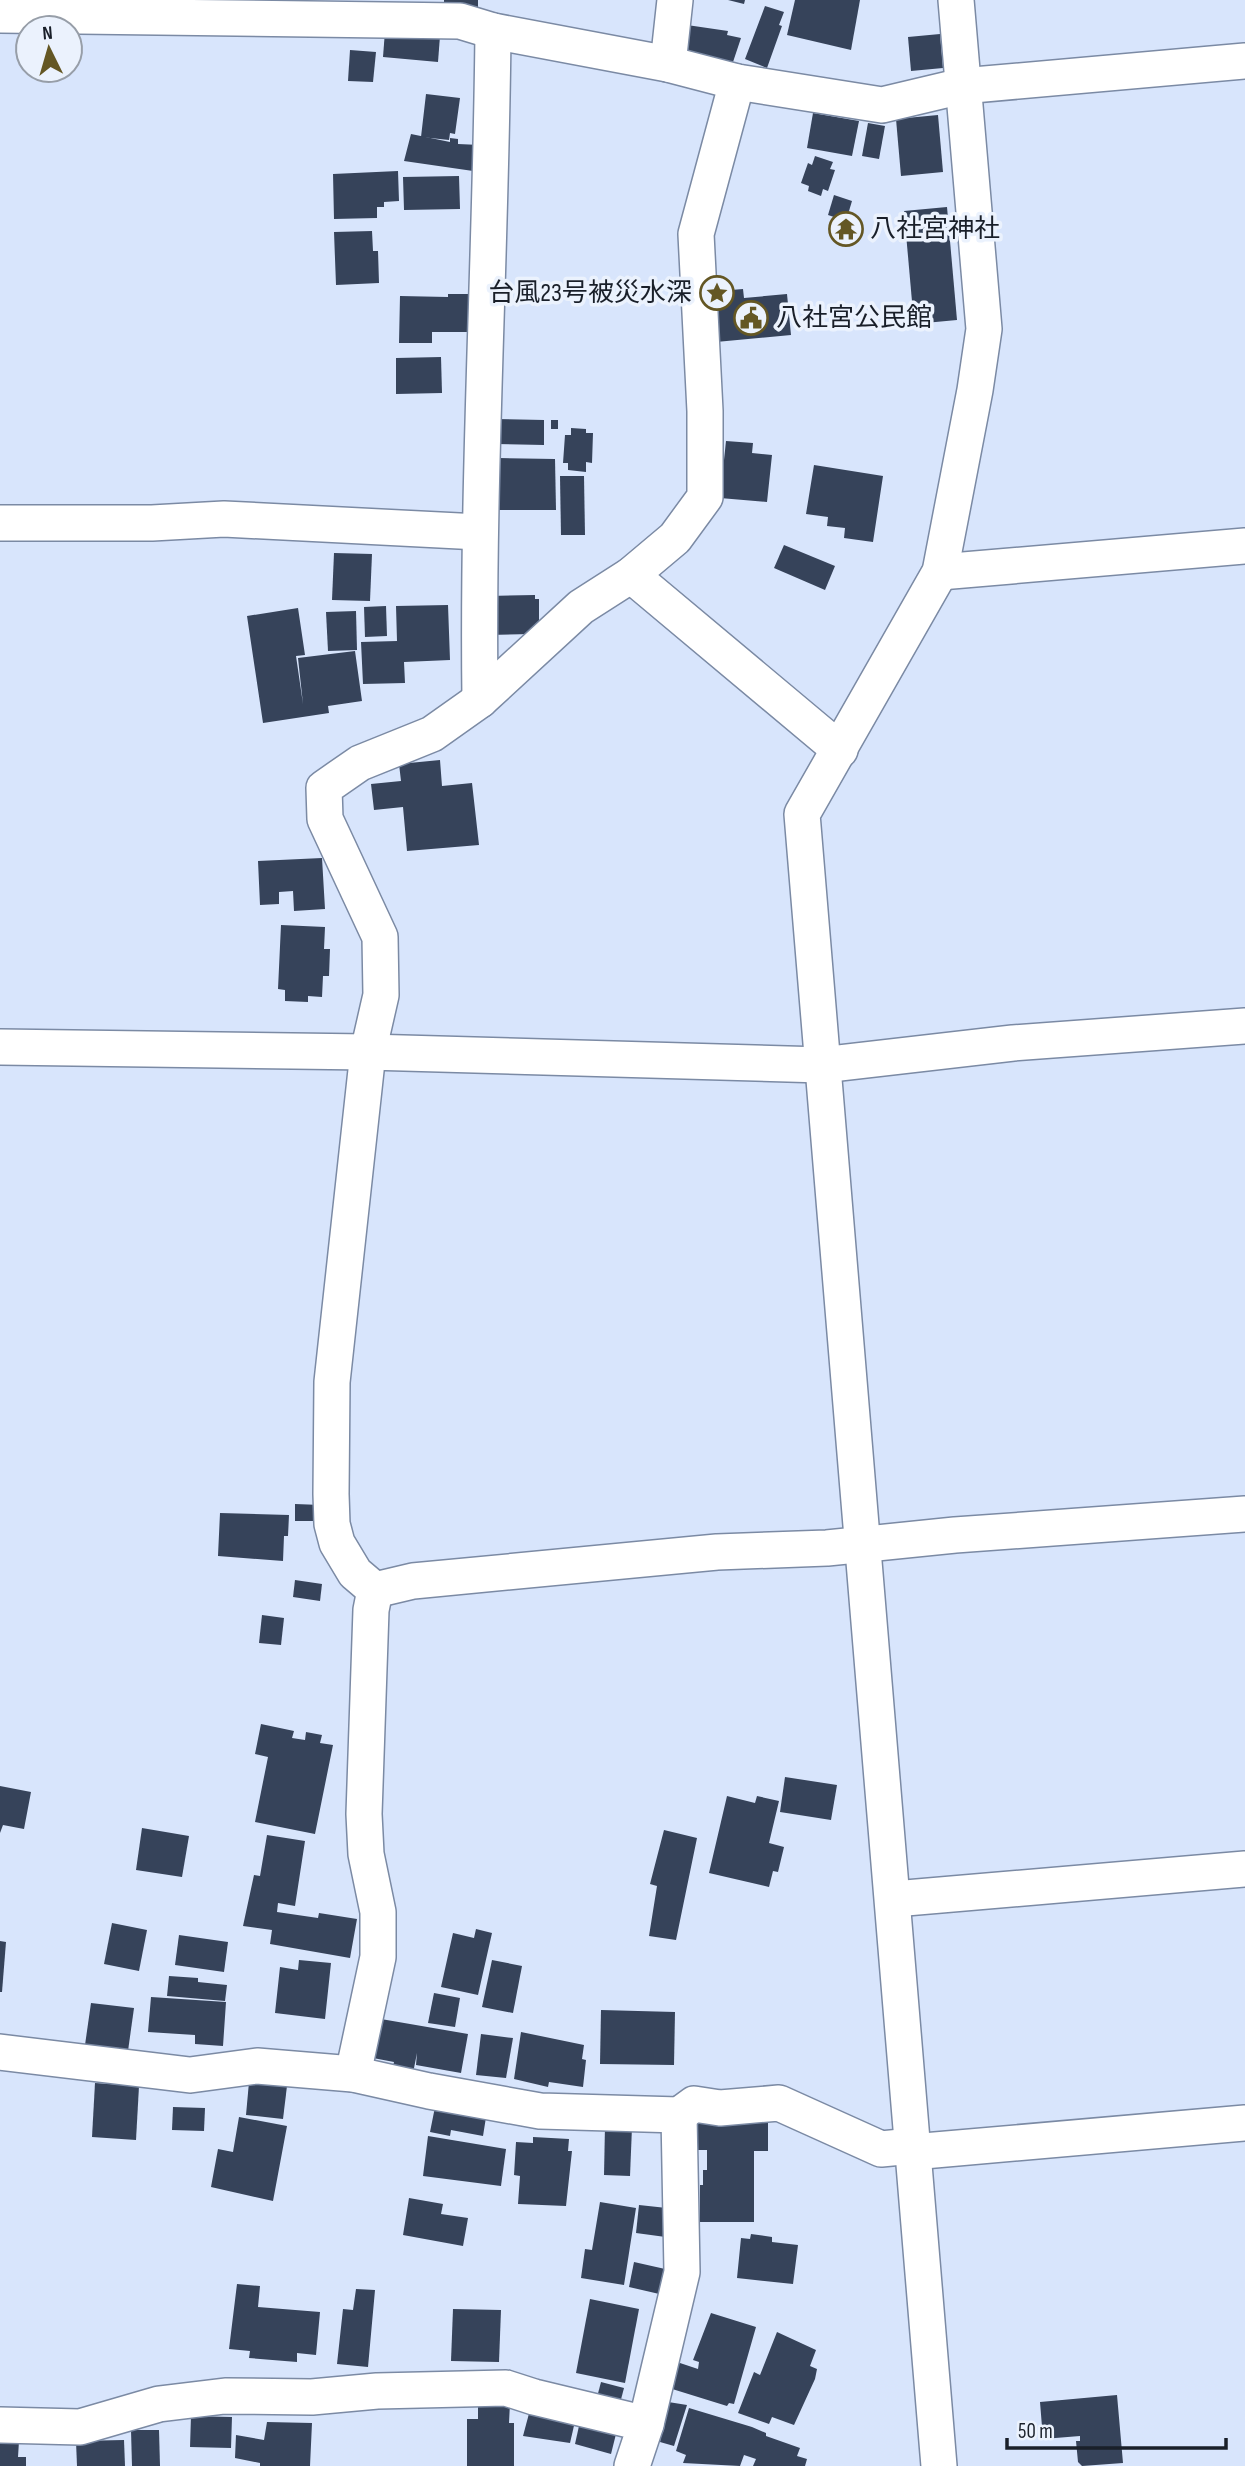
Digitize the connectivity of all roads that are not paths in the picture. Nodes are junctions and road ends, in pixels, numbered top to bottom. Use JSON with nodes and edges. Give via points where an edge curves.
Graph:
{"nodes":[{"id":1,"x":675,"y":0,"type":"edge"},
{"id":2,"x":956,"y":0,"type":"edge"},
{"id":3,"x":0,"y":15,"type":"edge"},
{"id":4,"x":493,"y":31,"type":"junction"},
{"id":5,"x":1245,"y":61,"type":"edge"},
{"id":6,"x":668,"y":64,"type":"junction"},
{"id":7,"x":737,"y":82,"type":"junction"},
{"id":8,"x":962,"y":86,"type":"junction"},
{"id":9,"x":0,"y":523,"type":"edge"},
{"id":10,"x":480,"y":532,"type":"junction"},
{"id":11,"x":1245,"y":547,"type":"edge"},
{"id":12,"x":940,"y":572,"type":"junction"},
{"id":13,"x":631,"y":576,"type":"junction"},
{"id":14,"x":480,"y":700,"type":"junction"},
{"id":15,"x":840,"y":750,"type":"junction"},
{"id":16,"x":1245,"y":1026,"type":"edge"},
{"id":17,"x":0,"y":1047,"type":"edge"},
{"id":18,"x":368,"y":1052,"type":"junction"},
{"id":19,"x":822,"y":1065,"type":"junction"},
{"id":20,"x":1245,"y":1514,"type":"edge"},
{"id":21,"x":864,"y":1545,"type":"junction"},
{"id":22,"x":375,"y":1590,"type":"junction"},
{"id":23,"x":1245,"y":1869,"type":"edge"},
{"id":24,"x":894,"y":1899,"type":"junction"},
{"id":25,"x":0,"y":2052,"type":"edge"},
{"id":26,"x":354,"y":2074,"type":"junction"},
{"id":27,"x":679,"y":2115,"type":"junction"},
{"id":28,"x":1245,"y":2123,"type":"edge"},
{"id":29,"x":912,"y":2149,"type":"junction"},
{"id":30,"x":646,"y":2424,"type":"junction"},
{"id":31,"x":0,"y":2425,"type":"edge"},
{"id":32,"x":632,"y":2466,"type":"edge"},
{"id":33,"x":939,"y":2466,"type":"edge"}],
"edges":[{"from":1,"to":6,"type":"street"},
{"from":2,"to":8,"type":"street"},
{"from":3,"to":4,"type":"street","via":[[423,19],[460,21]]},
{"from":4,"to":6,"type":"street"},
{"from":4,"to":10,"type":"street"},
{"from":5,"to":8,"type":"street"},
{"from":6,"to":7,"type":"street"},
{"from":7,"to":8,"type":"street","via":[[882,105]]},
{"from":7,"to":13,"type":"street","via":[[696,234],[705,497],[675,538]]},
{"from":8,"to":12,"type":"street","via":[[984,329]]},
{"from":9,"to":10,"type":"street","via":[[224,519]]},
{"from":10,"to":14,"type":"street"},
{"from":11,"to":12,"type":"street"},
{"from":12,"to":15,"type":"street"},
{"from":13,"to":14,"type":"street","via":[[581,607]]},
{"from":13,"to":15,"type":"street"},
{"from":14,"to":18,"type":"street","via":[[432,734],[360,763],[324,788],[325,819],[380,937],[381,995]]},
{"from":15,"to":19,"type":"street","via":[[802,814]]},
{"from":16,"to":19,"type":"street","via":[[1013,1043]]},
{"from":17,"to":18,"type":"street"},
{"from":18,"to":19,"type":"street"},
{"from":18,"to":22,"type":"street","via":[[332,1382],[331,1494],[337,1543],[355,1573]]},
{"from":19,"to":21,"type":"street"},
{"from":20,"to":21,"type":"street"},
{"from":21,"to":22,"type":"street","via":[[717,1552],[413,1581]]},
{"from":21,"to":24,"type":"street"},
{"from":22,"to":26,"type":"street","via":[[364,1814],[366,1854],[378,1912],[378,1957]]},
{"from":23,"to":24,"type":"street"},
{"from":24,"to":29,"type":"street"},
{"from":25,"to":26,"type":"street","via":[[190,2075],[257,2066]]},
{"from":26,"to":27,"type":"street","via":[[540,2111]]},
{"from":27,"to":29,"type":"street","via":[[694,2104],[720,2108],[779,2103],[881,2149]]},
{"from":27,"to":30,"type":"street","via":[[682,2272]]},
{"from":28,"to":29,"type":"street"},
{"from":29,"to":33,"type":"street"},
{"from":30,"to":31,"type":"street","via":[[506,2388],[225,2396],[159,2404],[80,2427]]},
{"from":30,"to":32,"type":"street"}]}
